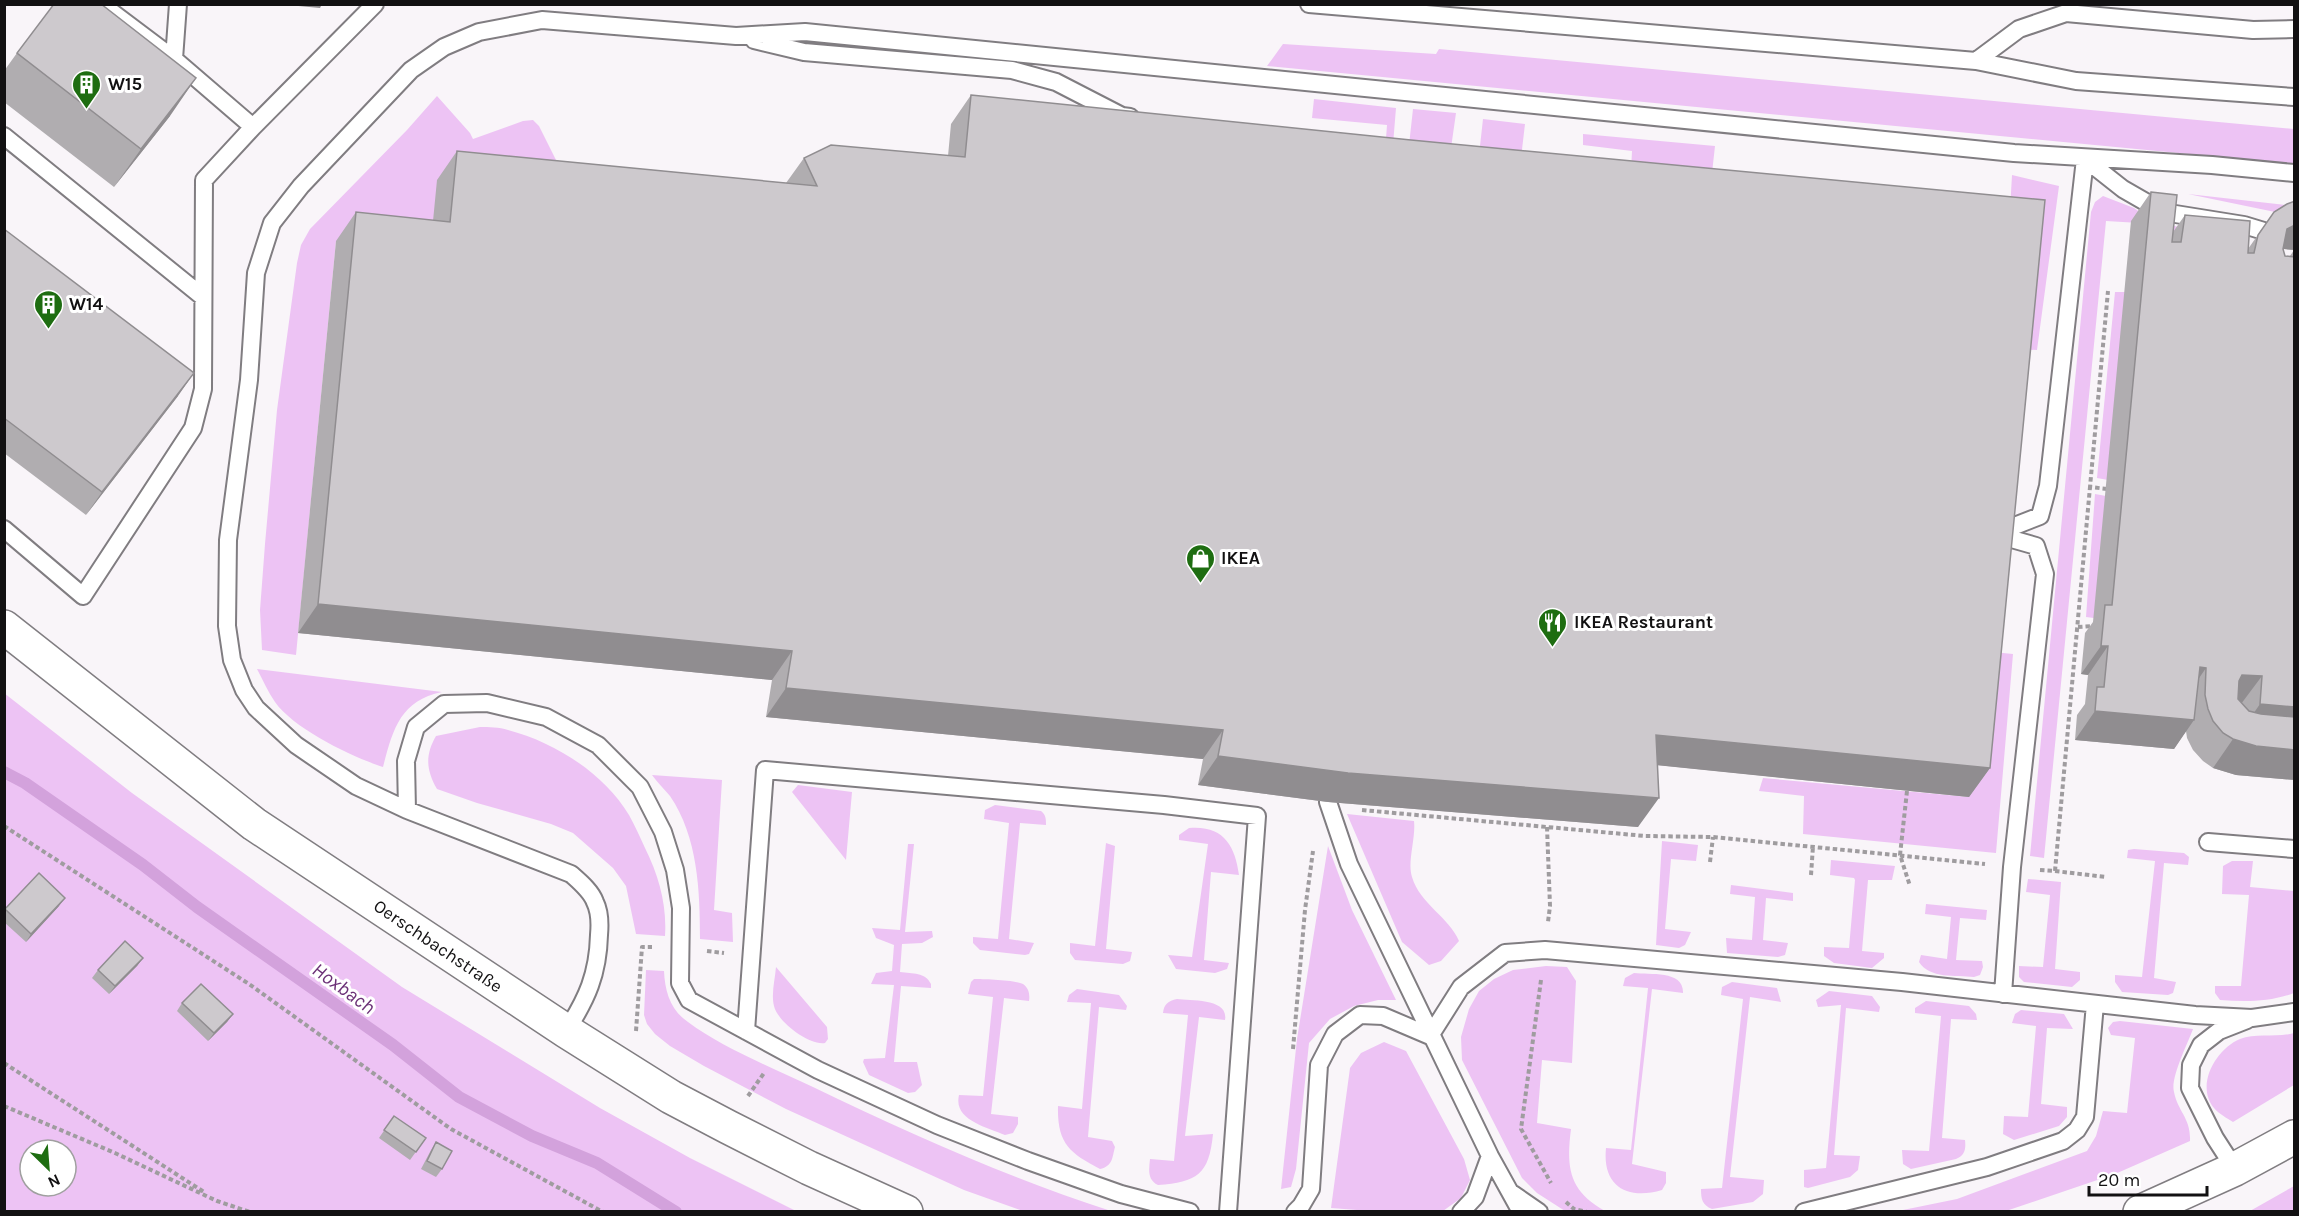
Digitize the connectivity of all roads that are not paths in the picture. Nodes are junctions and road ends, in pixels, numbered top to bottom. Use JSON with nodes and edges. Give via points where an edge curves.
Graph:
{"nodes":[{"id":1,"x":101,"y":4,"type":"edge"},
{"id":2,"x":178,"y":4,"type":"edge"},
{"id":3,"x":375,"y":4,"type":"edge"},
{"id":4,"x":1309,"y":4,"type":"edge"},
{"id":5,"x":1345,"y":7,"type":"edge"},
{"id":6,"x":2295,"y":29,"type":"edge"},
{"id":7,"x":736,"y":36,"type":"junction"},
{"id":8,"x":174,"y":59,"type":"junction"},
{"id":9,"x":1976,"y":61,"type":"junction"},
{"id":10,"x":2295,"y":97,"type":"edge"},
{"id":11,"x":1145,"y":118,"type":"edge"},
{"id":12,"x":253,"y":127,"type":"junction"},
{"id":13,"x":4,"y":136,"type":"edge"},
{"id":14,"x":2085,"y":159,"type":"junction"},
{"id":15,"x":2295,"y":173,"type":"edge"},
{"id":16,"x":2267,"y":232,"type":"edge"},
{"id":17,"x":203,"y":297,"type":"junction"},
{"id":18,"x":4,"y":528,"type":"edge"},
{"id":19,"x":4,"y":627,"type":"edge"},
{"id":20,"x":1328,"y":802,"type":"edge"},
{"id":21,"x":408,"y":810,"type":"junction"},
{"id":22,"x":2208,"y":842,"type":"dead end"},
{"id":23,"x":2295,"y":849,"type":"edge"},
{"id":24,"x":2003,"y":994,"type":"junction"},
{"id":25,"x":2095,"y":1004,"type":"junction"},
{"id":26,"x":2295,"y":1012,"type":"edge"},
{"id":27,"x":2252,"y":1018,"type":"junction"},
{"id":28,"x":566,"y":1031,"type":"junction"},
{"id":29,"x":746,"y":1031,"type":"junction"},
{"id":30,"x":1430,"y":1036,"type":"junction"},
{"id":31,"x":2295,"y":1137,"type":"edge"},
{"id":32,"x":1490,"y":1156,"type":"junction"},
{"id":33,"x":2235,"y":1169,"type":"junction"},
{"id":34,"x":1509,"y":1191,"type":"junction"},
{"id":35,"x":906,"y":1212,"type":"edge"},
{"id":36,"x":1190,"y":1212,"type":"edge"},
{"id":37,"x":1228,"y":1212,"type":"edge"},
{"id":38,"x":1295,"y":1212,"type":"edge"},
{"id":39,"x":1461,"y":1212,"type":"edge"},
{"id":40,"x":1521,"y":1212,"type":"edge"},
{"id":41,"x":1539,"y":1212,"type":"edge"},
{"id":42,"x":1804,"y":1212,"type":"edge"},
{"id":43,"x":2140,"y":1212,"type":"edge"}],
"edges":[{"from":1,"to":8,"type":"lane"},
{"from":2,"to":8,"type":"lane"},
{"from":3,"to":12,"type":"lane"},
{"from":4,"to":5,"type":"lane"},
{"from":5,"to":9,"type":"lane"},
{"from":6,"to":9,"type":"lane","via":[[2253,30],[2066,13],[2019,29]]},
{"from":7,"to":11,"type":"lane","via":[[804,52],[1012,70],[1056,82],[1122,116]]},
{"from":7,"to":14,"type":"lane","via":[[805,32]]},
{"from":7,"to":21,"type":"lane","via":[[542,20],[479,32],[444,47],[411,70],[301,186],[272,224],[256,273],[249,380],[228,540],[227,626],[232,660],[256,708],[296,745],[356,786]]},
{"from":8,"to":12,"type":"lane"},
{"from":9,"to":10,"type":"lane","via":[[2076,81]]},
{"from":12,"to":17,"type":"lane","via":[[204,180]]},
{"from":13,"to":17,"type":"lane"},
{"from":14,"to":15,"type":"lane"},
{"from":14,"to":16,"type":"lane","via":[[2123,189],[2163,212]]},
{"from":14,"to":24,"type":"lane","via":[[2048,486],[2040,516],[1994,534],[2036,546],[2045,574],[2012,867]]},
{"from":17,"to":18,"type":"lane","via":[[203,389],[193,428],[83,596]]},
{"from":19,"to":28,"type":"main road","name":"Oerschbachstraße","via":[[254,824]]},
{"from":20,"to":30,"type":"lane","via":[[1349,864]]},
{"from":21,"to":28,"type":"lane","via":[[571,874],[584,885],[600,920],[595,975]]},
{"from":21,"to":29,"type":"lane","via":[[406,761],[416,727],[444,704],[487,704],[546,717],[598,746],[640,787],[663,832],[681,908],[680,983],[689,1000]]},
{"from":22,"to":23,"type":"lane"},
{"from":24,"to":25,"type":"lane"},
{"from":24,"to":30,"type":"lane","via":[[1545,951],[1505,953],[1461,987]]},
{"from":25,"to":27,"type":"lane"},
{"from":25,"to":42,"type":"lane","via":[[2085,1117],[2063,1141],[1987,1167]]},
{"from":26,"to":27,"type":"lane"},
{"from":27,"to":33,"type":"lane","via":[[2219,1031],[2201,1045],[2191,1065],[2190,1088]]},
{"from":28,"to":35,"type":"main road","name":"Oerschbachstraße","via":[[671,1097],[809,1168]]},
{"from":29,"to":36,"type":"lane","via":[[818,1070],[937,1125],[1121,1194]]},
{"from":29,"to":37,"type":"lane","via":[[765,770],[1131,801],[1257,816]]},
{"from":30,"to":32,"type":"lane"},
{"from":30,"to":38,"type":"lane","via":[[1383,1016],[1360,1015],[1335,1034],[1319,1065],[1311,1189]]},
{"from":31,"to":33,"type":"main road"},
{"from":32,"to":34,"type":"lane"},
{"from":32,"to":39,"type":"lane","via":[[1475,1197]]},
{"from":33,"to":43,"type":"main road"},
{"from":34,"to":40,"type":"lane"},
{"from":34,"to":41,"type":"lane"}]}
